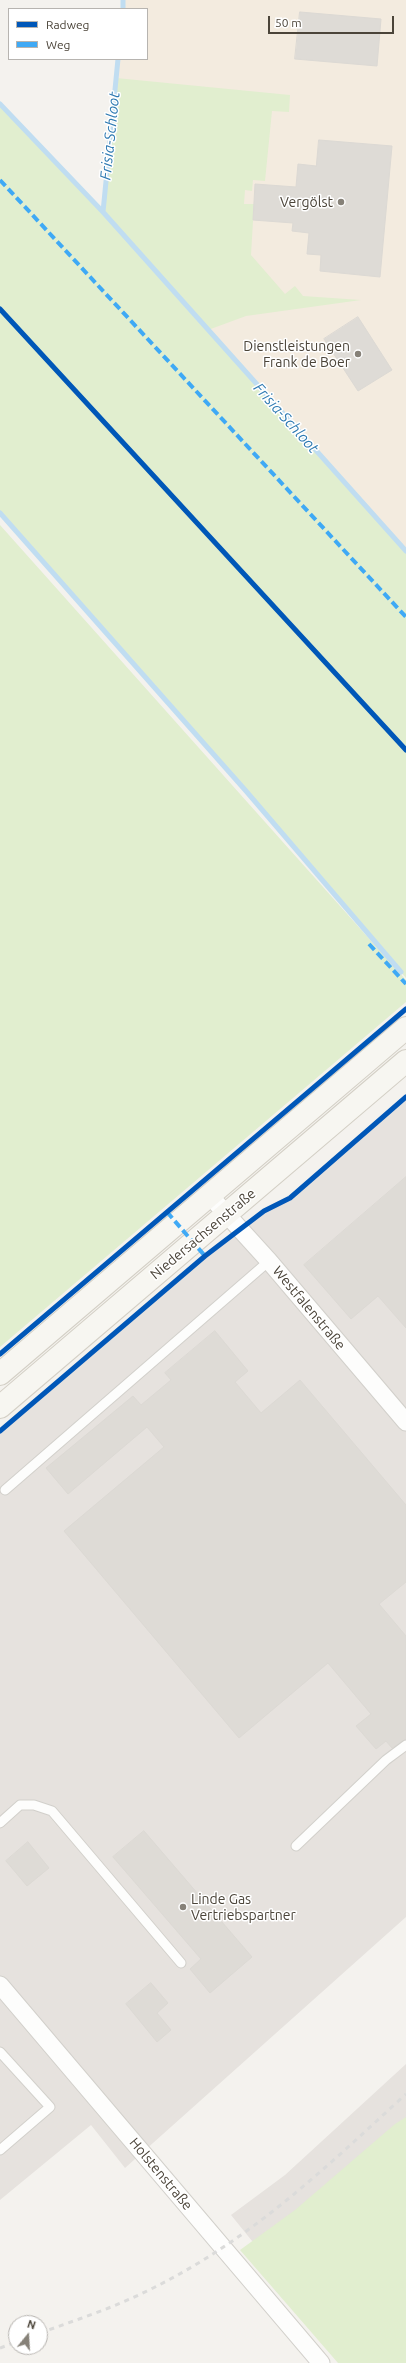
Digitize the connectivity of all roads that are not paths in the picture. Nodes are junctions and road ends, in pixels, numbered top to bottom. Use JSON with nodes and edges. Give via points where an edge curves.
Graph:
{"nodes":[{"id":1,"x":406,"y":1028,"type":"edge"},
{"id":2,"x":406,"y":1061,"type":"edge"},
{"id":3,"x":210,"y":1196,"type":"junction"},
{"id":4,"x":226,"y":1214,"type":"junction"},
{"id":5,"x":269,"y":1261,"type":"junction"},
{"id":6,"x":0,"y":1374,"type":"edge"},
{"id":7,"x":0,"y":1407,"type":"edge"},
{"id":8,"x":406,"y":1422,"type":"edge"},
{"id":9,"x":5,"y":1490,"type":"dead end"},
{"id":10,"x":406,"y":1745,"type":"edge"},
{"id":11,"x":0,"y":1823,"type":"edge"},
{"id":12,"x":296,"y":1846,"type":"dead end"},
{"id":13,"x":181,"y":1964,"type":"dead end"},
{"id":14,"x":0,"y":1985,"type":"edge"},
{"id":15,"x":0,"y":2052,"type":"edge"},
{"id":16,"x":0,"y":2150,"type":"edge"},
{"id":17,"x":322,"y":2363,"type":"edge"}],
"edges":[{"from":1,"to":3,"type":"main road","name":"Niedersachsenstraße"},
{"from":2,"to":4,"type":"main road","name":"Niedersachsenstraße"},
{"from":3,"to":4,"type":"street","name":"Westfalenstraße"},
{"from":3,"to":6,"type":"main road","name":"Niedersachsenstraße"},
{"from":4,"to":5,"type":"street","name":"Westfalenstraße"},
{"from":4,"to":7,"type":"main road","name":"Niedersachsenstraße"},
{"from":5,"to":8,"type":"street","name":"Westfalenstraße"},
{"from":5,"to":9,"type":"lane"},
{"from":10,"to":12,"type":"lane","via":[[386,1760]]},
{"from":11,"to":13,"type":"lane","via":[[20,1805],[34,1805],[52,1811]]},
{"from":14,"to":17,"type":"street","name":"Holstenstraße"},
{"from":15,"to":16,"type":"lane","via":[[50,2107]]}]}
